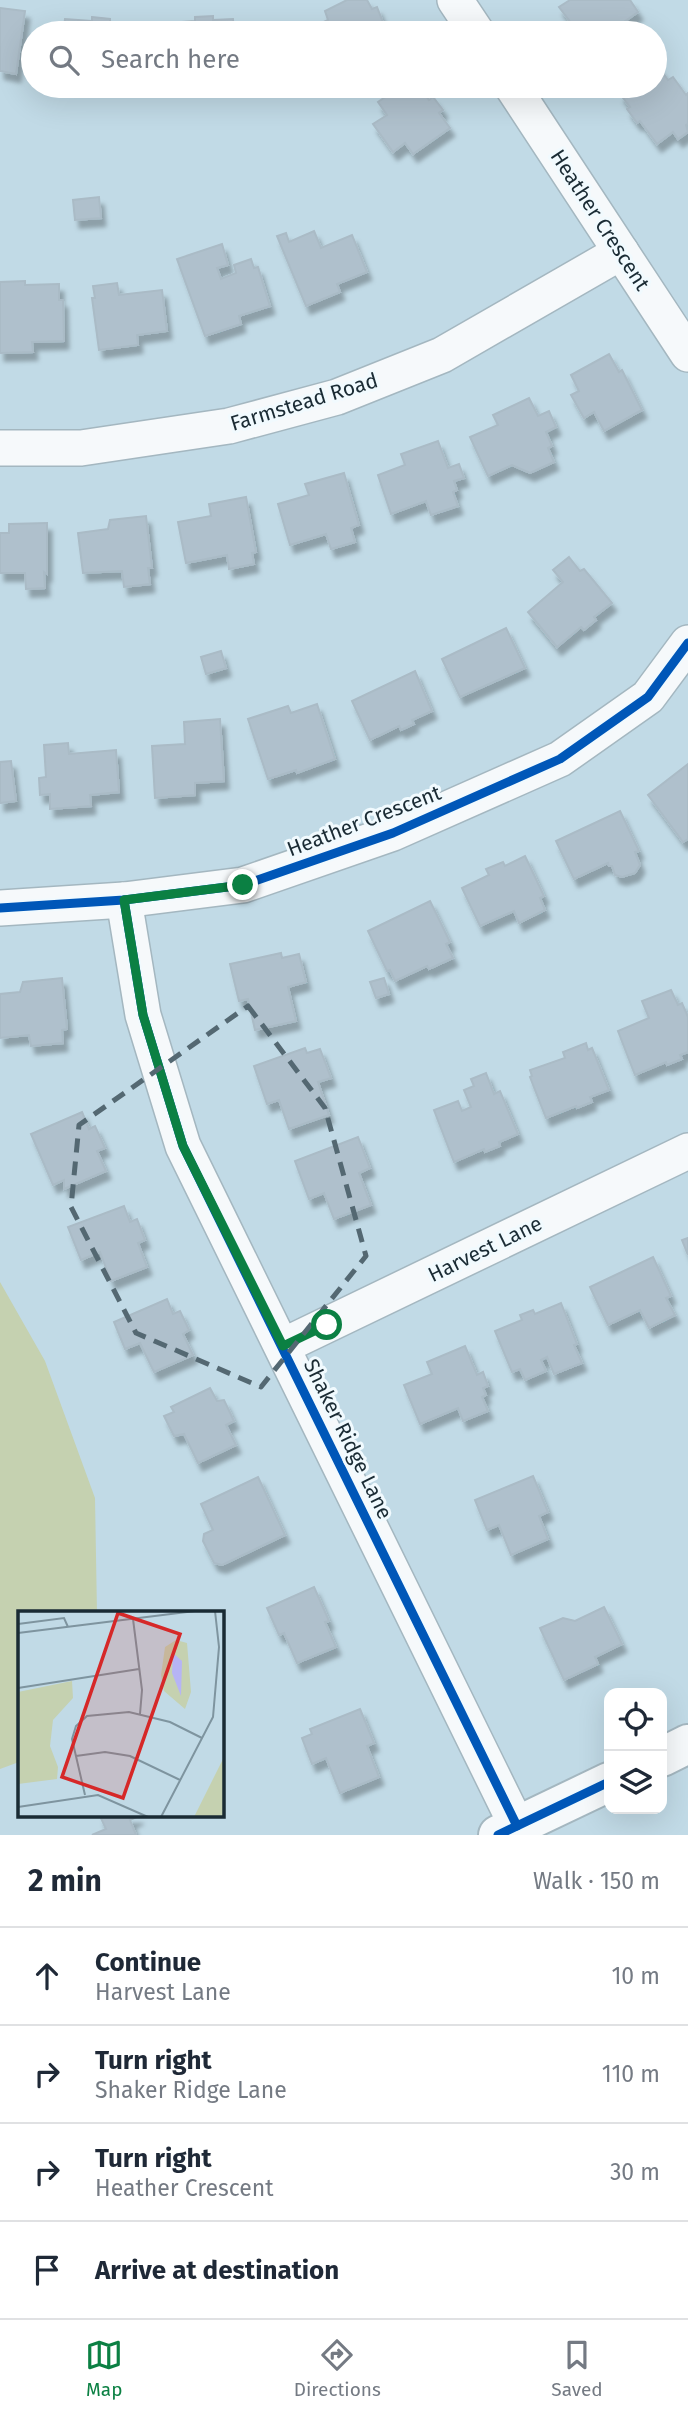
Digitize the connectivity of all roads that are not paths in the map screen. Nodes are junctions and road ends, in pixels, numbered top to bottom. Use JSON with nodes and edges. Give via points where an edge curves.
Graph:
{"nodes":[{"id":1,"x":456,"y":0,"type":"edge"},
{"id":2,"x":469,"y":21,"type":"edge"},
{"id":3,"x":520,"y":98,"type":"edge"},
{"id":4,"x":621,"y":252,"type":"junction"},
{"id":5,"x":688,"y":354,"type":"edge"},
{"id":6,"x":0,"y":448,"type":"edge"},
{"id":7,"x":688,"y":643,"type":"edge"},
{"id":8,"x":124,"y":900,"type":"junction"},
{"id":9,"x":0,"y":908,"type":"edge"},
{"id":10,"x":688,"y":1151,"type":"edge"},
{"id":11,"x":283,"y":1346,"type":"junction"},
{"id":12,"x":688,"y":1744,"type":"edge"},
{"id":13,"x":667,"y":1754,"type":"edge"},
{"id":14,"x":604,"y":1784,"type":"edge"},
{"id":15,"x":507,"y":1830,"type":"edge"}],
"edges":[{"from":1,"to":2,"type":"street"},
{"from":3,"to":4,"type":"street","name":"Heather Crescent"},
{"from":4,"to":5,"type":"street","name":"Heather Crescent"},
{"from":4,"to":6,"type":"street","name":"Farmstead Road","via":[[442,355],[337,397],[229,426],[81,448]]},
{"from":7,"to":8,"type":"street","name":"Heather Crescent","via":[[648,697],[560,759],[393,833],[243,885]]},
{"from":8,"to":9,"type":"street","name":"Heather Crescent"},
{"from":8,"to":11,"type":"street","name":"Shaker Ridge Lane","via":[[143,1015],[183,1146]]},
{"from":10,"to":11,"type":"street","name":"Harvest Lane"},
{"from":11,"to":15,"type":"street","name":"Shaker Ridge Lane"},
{"from":12,"to":13,"type":"street"},
{"from":14,"to":15,"type":"street"}]}
